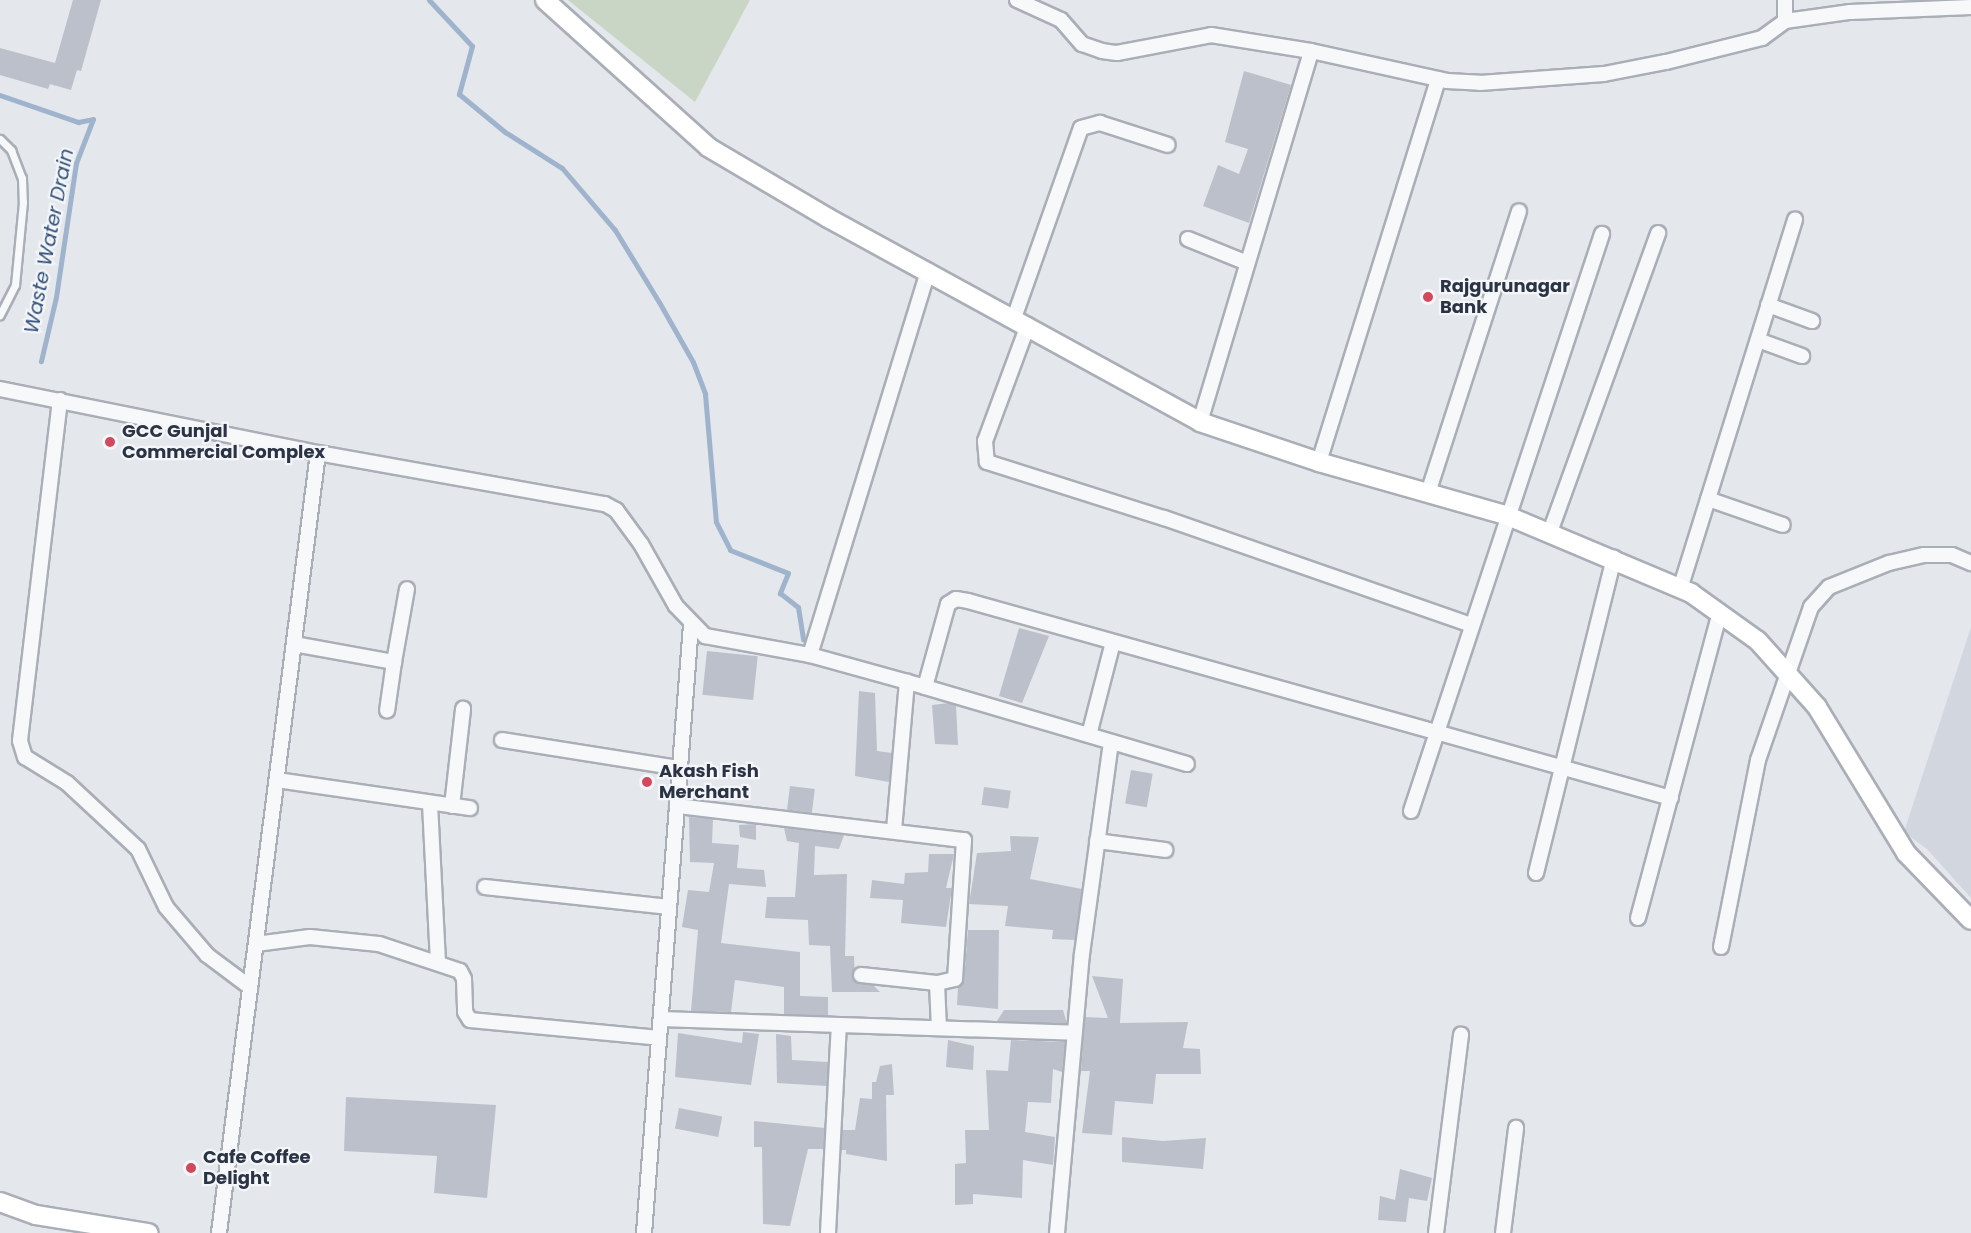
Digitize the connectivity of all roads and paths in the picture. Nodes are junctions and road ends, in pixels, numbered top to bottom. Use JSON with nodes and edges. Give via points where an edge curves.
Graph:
{"nodes":[{"id":1,"x":545,"y":0,"type":"edge"},
{"id":2,"x":1017,"y":0,"type":"edge"},
{"id":3,"x":1785,"y":0,"type":"edge"},
{"id":4,"x":1963,"y":5,"type":"edge"},
{"id":5,"x":1785,"y":21,"type":"junction"},
{"id":6,"x":1311,"y":51,"type":"junction"},
{"id":7,"x":1438,"y":80,"type":"junction"},
{"id":8,"x":0,"y":139,"type":"edge"},
{"id":9,"x":1168,"y":145,"type":"dead end"},
{"id":10,"x":1519,"y":211,"type":"dead end"},
{"id":11,"x":1795,"y":220,"type":"dead end"},
{"id":12,"x":1658,"y":233,"type":"dead end"},
{"id":13,"x":1602,"y":234,"type":"dead end"},
{"id":14,"x":1188,"y":239,"type":"dead end"},
{"id":15,"x":1247,"y":262,"type":"junction"},
{"id":16,"x":928,"y":272,"type":"junction"},
{"id":17,"x":1768,"y":305,"type":"junction"},
{"id":18,"x":0,"y":315,"type":"edge"},
{"id":19,"x":1812,"y":321,"type":"dead end"},
{"id":20,"x":1021,"y":322,"type":"junction"},
{"id":21,"x":1758,"y":340,"type":"junction"},
{"id":22,"x":1802,"y":356,"type":"dead end"},
{"id":23,"x":0,"y":389,"type":"edge"},
{"id":24,"x":60,"y":400,"type":"junction"},
{"id":25,"x":1200,"y":422,"type":"junction"},
{"id":26,"x":318,"y":453,"type":"junction"},
{"id":27,"x":1319,"y":462,"type":"junction"},
{"id":28,"x":1428,"y":493,"type":"junction"},
{"id":29,"x":1708,"y":499,"type":"junction"},
{"id":30,"x":1508,"y":516,"type":"junction"},
{"id":31,"x":1782,"y":525,"type":"dead end"},
{"id":32,"x":1551,"y":532,"type":"junction"},
{"id":33,"x":1614,"y":558,"type":"junction"},
{"id":34,"x":1971,"y":563,"type":"edge"},
{"id":35,"x":407,"y":589,"type":"dead end"},
{"id":36,"x":1680,"y":589,"type":"junction"},
{"id":37,"x":1720,"y":612,"type":"junction"},
{"id":38,"x":1472,"y":625,"type":"junction"},
{"id":39,"x":691,"y":626,"type":"junction"},
{"id":40,"x":1113,"y":642,"type":"junction"},
{"id":41,"x":294,"y":644,"type":"junction"},
{"id":42,"x":810,"y":655,"type":"junction"},
{"id":43,"x":394,"y":662,"type":"junction"},
{"id":44,"x":1787,"y":673,"type":"junction"},
{"id":45,"x":907,"y":682,"type":"junction"},
{"id":46,"x":925,"y":687,"type":"junction"},
{"id":47,"x":463,"y":709,"type":"dead end"},
{"id":48,"x":387,"y":711,"type":"dead end"},
{"id":49,"x":1437,"y":733,"type":"junction"},
{"id":50,"x":1089,"y":735,"type":"junction"},
{"id":51,"x":502,"y":740,"type":"dead end"},
{"id":52,"x":1111,"y":742,"type":"junction"},
{"id":53,"x":1187,"y":764,"type":"dead end"},
{"id":54,"x":679,"y":768,"type":"junction"},
{"id":55,"x":1563,"y":770,"type":"junction"},
{"id":56,"x":277,"y":780,"type":"junction"},
{"id":57,"x":1671,"y":798,"type":"junction"},
{"id":58,"x":430,"y":804,"type":"junction"},
{"id":59,"x":452,"y":806,"type":"junction"},
{"id":60,"x":676,"y":806,"type":"junction"},
{"id":61,"x":470,"y":808,"type":"dead end"},
{"id":62,"x":1411,"y":811,"type":"dead end"},
{"id":63,"x":894,"y":830,"type":"junction"},
{"id":64,"x":1097,"y":841,"type":"junction"},
{"id":65,"x":1165,"y":850,"type":"dead end"},
{"id":66,"x":1536,"y":873,"type":"dead end"},
{"id":67,"x":485,"y":887,"type":"dead end"},
{"id":68,"x":669,"y":907,"type":"junction"},
{"id":69,"x":1638,"y":918,"type":"dead end"},
{"id":70,"x":1971,"y":920,"type":"edge"},
{"id":71,"x":256,"y":944,"type":"junction"},
{"id":72,"x":1721,"y":947,"type":"dead end"},
{"id":73,"x":438,"y":962,"type":"junction"},
{"id":74,"x":861,"y":975,"type":"dead end"},
{"id":75,"x":937,"y":983,"type":"junction"},
{"id":76,"x":250,"y":987,"type":"junction"},
{"id":77,"x":661,"y":1019,"type":"junction"},
{"id":78,"x":839,"y":1025,"type":"junction"},
{"id":79,"x":939,"y":1028,"type":"junction"},
{"id":80,"x":1075,"y":1033,"type":"junction"},
{"id":81,"x":1461,"y":1035,"type":"dead end"},
{"id":82,"x":659,"y":1038,"type":"junction"},
{"id":83,"x":1516,"y":1128,"type":"dead end"},
{"id":84,"x":0,"y":1202,"type":"edge"},
{"id":85,"x":149,"y":1233,"type":"edge"},
{"id":86,"x":219,"y":1233,"type":"edge"},
{"id":87,"x":644,"y":1233,"type":"edge"},
{"id":88,"x":828,"y":1233,"type":"edge"},
{"id":89,"x":1057,"y":1233,"type":"edge"},
{"id":90,"x":1436,"y":1233,"type":"edge"},
{"id":91,"x":1503,"y":1233,"type":"edge"}],
"edges":[{"from":1,"to":16,"type":"street","via":[[708,147]]},
{"from":2,"to":6,"type":"street","via":[[1061,20],[1082,44],[1102,51],[1117,53],[1211,35]]},
{"from":3,"to":5,"type":"street"},
{"from":4,"to":5,"type":"street","via":[[1850,12]]},
{"from":5,"to":7,"type":"street","via":[[1762,38],[1729,49],[1604,74],[1480,83]]},
{"from":6,"to":7,"type":"street"},
{"from":6,"to":15,"type":"street"},
{"from":7,"to":27,"type":"street"},
{"from":8,"to":18,"type":"lane","via":[[11,150],[22,178],[23,202],[15,285]]},
{"from":9,"to":20,"type":"street","via":[[1100,123],[1081,128]]},
{"from":10,"to":28,"type":"street"},
{"from":11,"to":17,"type":"street"},
{"from":12,"to":32,"type":"street"},
{"from":13,"to":30,"type":"street"},
{"from":14,"to":15,"type":"street"},
{"from":15,"to":25,"type":"street"},
{"from":16,"to":20,"type":"street"},
{"from":16,"to":42,"type":"street"},
{"from":17,"to":19,"type":"street"},
{"from":17,"to":21,"type":"street"},
{"from":20,"to":25,"type":"street"},
{"from":20,"to":38,"type":"street","via":[[985,441],[987,462],[1164,518]]},
{"from":21,"to":22,"type":"street"},
{"from":21,"to":29,"type":"street"},
{"from":23,"to":24,"type":"street"},
{"from":24,"to":26,"type":"street"},
{"from":24,"to":76,"type":"street","via":[[20,741],[25,757],[67,783],[138,849],[166,907],[207,956]]},
{"from":25,"to":27,"type":"street"},
{"from":26,"to":39,"type":"street","via":[[605,504],[616,510],[641,544]]},
{"from":26,"to":41,"type":"street"},
{"from":27,"to":28,"type":"street"},
{"from":28,"to":30,"type":"street"},
{"from":29,"to":31,"type":"street"},
{"from":29,"to":36,"type":"street"},
{"from":30,"to":32,"type":"street"},
{"from":30,"to":38,"type":"street"},
{"from":32,"to":33,"type":"street"},
{"from":33,"to":36,"type":"street"},
{"from":33,"to":55,"type":"street"},
{"from":34,"to":44,"type":"street","via":[[1952,555],[1924,555],[1889,563],[1829,587],[1811,608]]},
{"from":35,"to":43,"type":"street"},
{"from":36,"to":37,"type":"street"},
{"from":37,"to":44,"type":"street","via":[[1758,640]]},
{"from":37,"to":57,"type":"street"},
{"from":38,"to":49,"type":"street"},
{"from":39,"to":42,"type":"street","via":[[705,636]]},
{"from":39,"to":54,"type":"street"},
{"from":40,"to":46,"type":"street","via":[[956,599],[948,604]]},
{"from":40,"to":49,"type":"street"},
{"from":40,"to":50,"type":"street"},
{"from":41,"to":43,"type":"street"},
{"from":41,"to":56,"type":"street"},
{"from":42,"to":45,"type":"street"},
{"from":43,"to":48,"type":"street"},
{"from":44,"to":70,"type":"street","via":[[1817,707],[1906,853]]},
{"from":44,"to":72,"type":"street","via":[[1758,760]]},
{"from":45,"to":46,"type":"street"},
{"from":45,"to":63,"type":"street"},
{"from":46,"to":50,"type":"street"},
{"from":47,"to":59,"type":"street"},
{"from":49,"to":55,"type":"street"},
{"from":49,"to":62,"type":"street"},
{"from":50,"to":52,"type":"street"},
{"from":51,"to":54,"type":"street"},
{"from":52,"to":53,"type":"street"},
{"from":52,"to":64,"type":"street"},
{"from":54,"to":60,"type":"street"},
{"from":55,"to":57,"type":"street"},
{"from":55,"to":66,"type":"street"},
{"from":56,"to":58,"type":"street"},
{"from":56,"to":71,"type":"street"},
{"from":57,"to":69,"type":"street"},
{"from":58,"to":59,"type":"street"},
{"from":58,"to":73,"type":"street"},
{"from":59,"to":61,"type":"street"},
{"from":60,"to":63,"type":"street"},
{"from":60,"to":68,"type":"street"},
{"from":63,"to":75,"type":"street","via":[[964,840],[955,979]]},
{"from":64,"to":65,"type":"street"},
{"from":64,"to":80,"type":"street"},
{"from":67,"to":68,"type":"street"},
{"from":68,"to":77,"type":"street"},
{"from":71,"to":73,"type":"street","via":[[322,938],[379,944]]},
{"from":71,"to":76,"type":"street"},
{"from":73,"to":82,"type":"street","via":[[460,971],[465,1012],[470,1020]]},
{"from":74,"to":75,"type":"street"},
{"from":75,"to":79,"type":"street"},
{"from":76,"to":86,"type":"street"},
{"from":77,"to":78,"type":"street"},
{"from":77,"to":82,"type":"street"},
{"from":78,"to":79,"type":"street"},
{"from":78,"to":88,"type":"street"},
{"from":79,"to":80,"type":"street"},
{"from":80,"to":89,"type":"street"},
{"from":81,"to":90,"type":"street"},
{"from":82,"to":87,"type":"street"},
{"from":83,"to":91,"type":"street"},
{"from":84,"to":85,"type":"street","via":[[36,1215]]}]}
